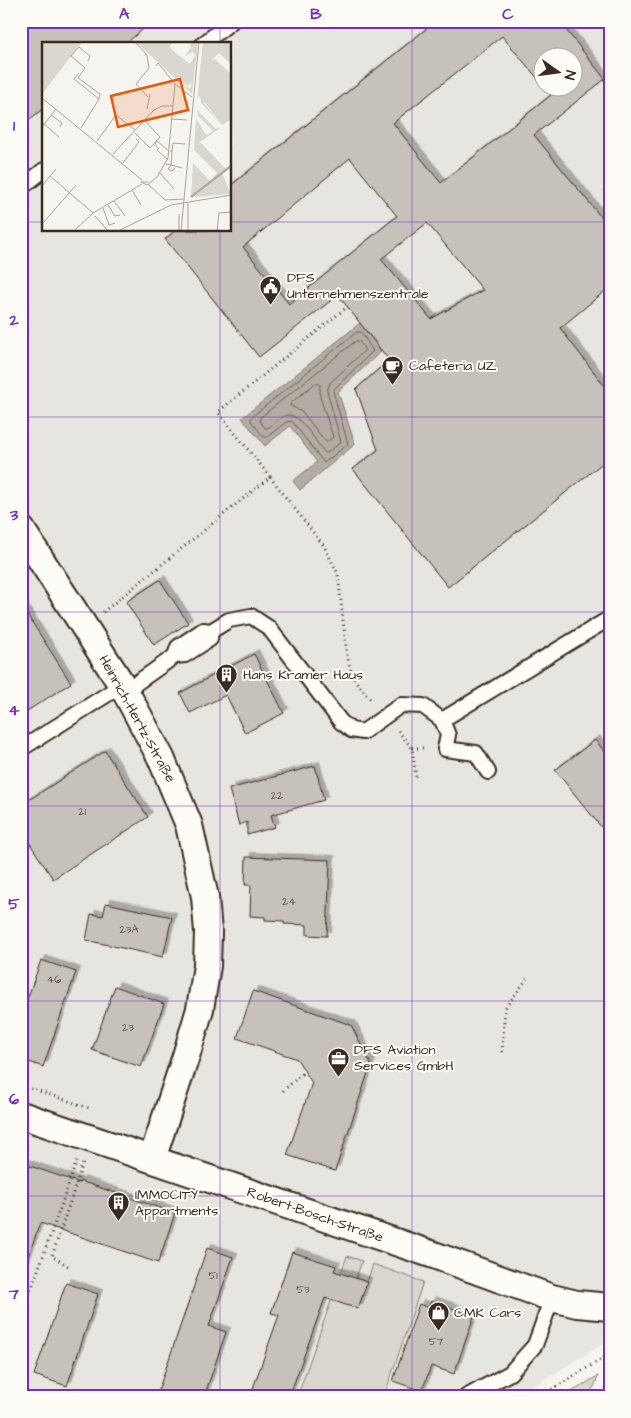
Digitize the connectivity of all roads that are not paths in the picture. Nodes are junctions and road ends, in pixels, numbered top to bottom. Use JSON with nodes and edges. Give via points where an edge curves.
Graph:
{"nodes":[{"id":1,"x":232,"y":21,"type":"edge"},
{"id":2,"x":206,"y":42,"type":"edge"},
{"id":3,"x":42,"y":172,"type":"edge"},
{"id":4,"x":21,"y":188,"type":"edge"},
{"id":5,"x":21,"y":529,"type":"edge"},
{"id":6,"x":610,"y":618,"type":"edge"},
{"id":7,"x":123,"y":688,"type":"junction"},
{"id":8,"x":442,"y":720,"type":"junction"},
{"id":9,"x":21,"y":749,"type":"edge"},
{"id":10,"x":488,"y":772,"type":"dead end"},
{"id":11,"x":21,"y":1115,"type":"edge"},
{"id":12,"x":152,"y":1159,"type":"junction"},
{"id":13,"x":552,"y":1298,"type":"junction"},
{"id":14,"x":610,"y":1307,"type":"edge"},
{"id":15,"x":466,"y":1397,"type":"edge"}],
"edges":[{"from":1,"to":2,"type":"lane"},
{"from":3,"to":4,"type":"lane"},
{"from":5,"to":7,"type":"street","name":"Heinrich-Hertz-Straße"},
{"from":6,"to":8,"type":"lane"},
{"from":7,"to":8,"type":"lane","via":[[175,656],[178,646],[203,630],[211,631],[229,620],[250,616],[269,628],[341,722],[351,730],[363,732],[401,705],[423,706]]},
{"from":7,"to":9,"type":"lane"},
{"from":7,"to":12,"type":"street","name":"Heinrich-Hertz-Straße","via":[[161,758],[189,825],[205,897],[208,932],[207,966],[200,1009]]},
{"from":8,"to":10,"type":"lane","via":[[448,735],[445,749],[476,753]]},
{"from":11,"to":12,"type":"street","name":"Robert-Bosch-Straße"},
{"from":12,"to":13,"type":"street","name":"Robert-Bosch-Straße"},
{"from":13,"to":14,"type":"street","name":"Robert-Bosch-Straße"},
{"from":13,"to":15,"type":"lane","via":[[535,1345],[529,1352],[510,1373]]}]}
